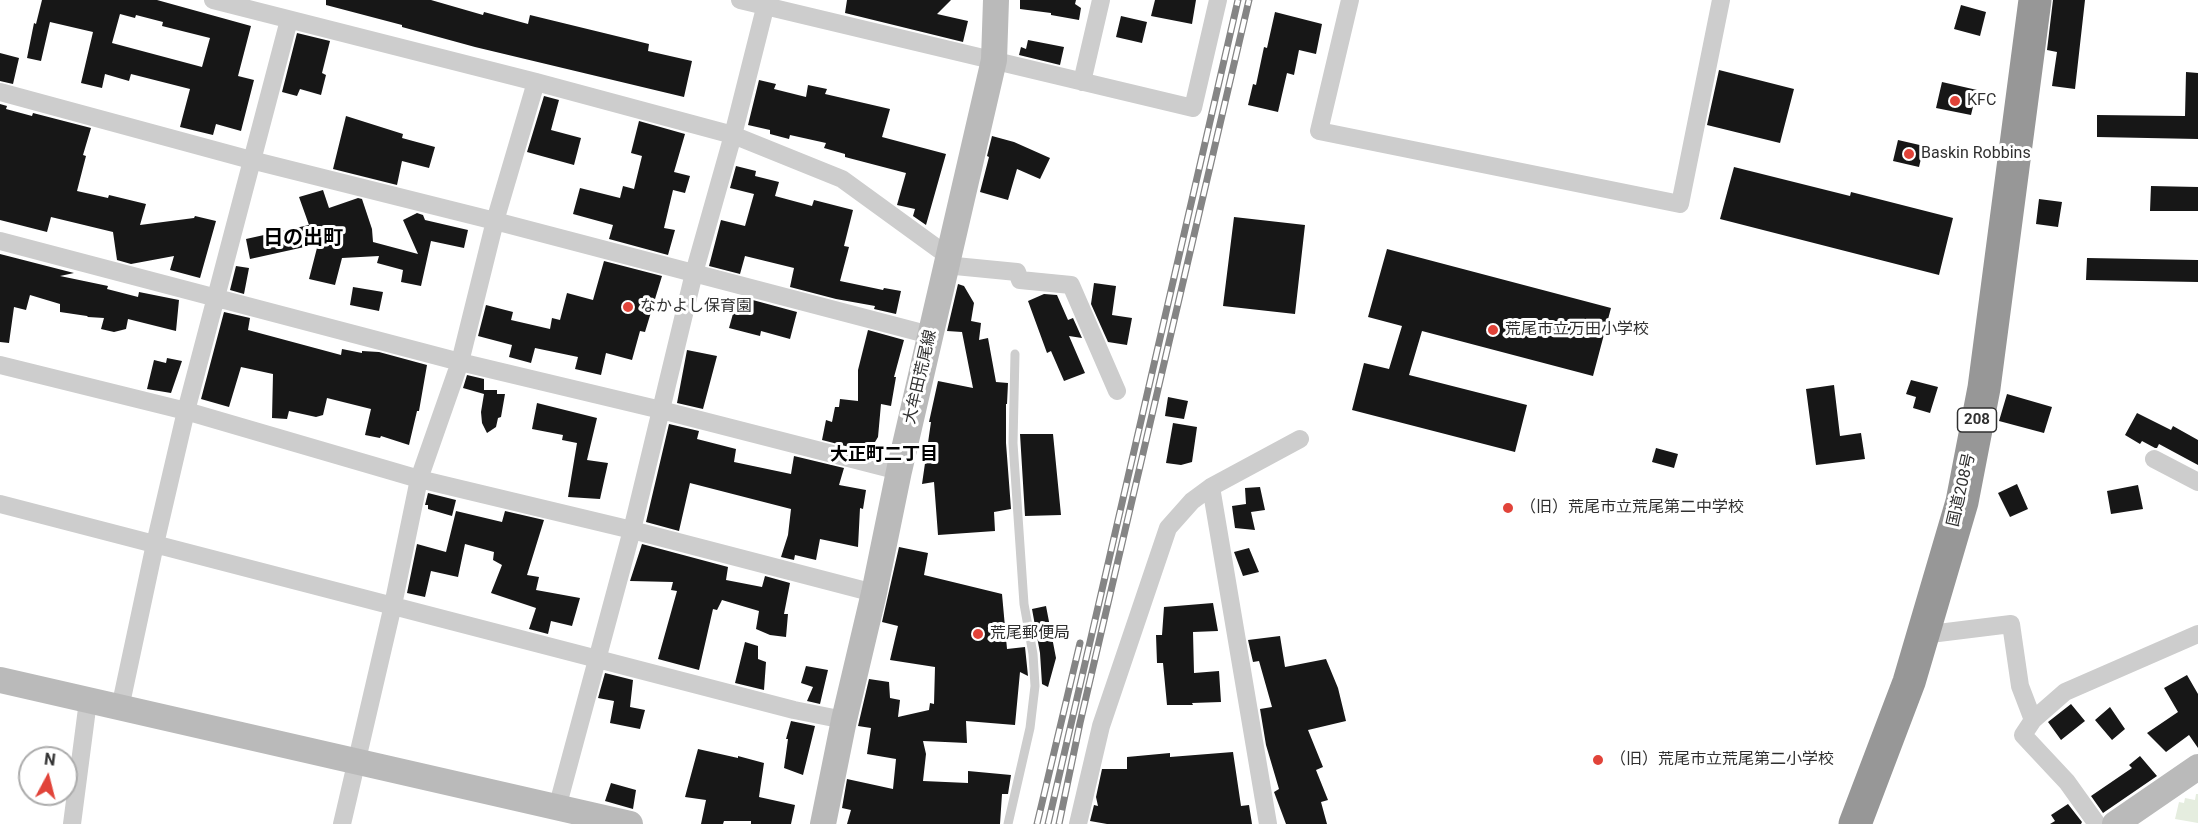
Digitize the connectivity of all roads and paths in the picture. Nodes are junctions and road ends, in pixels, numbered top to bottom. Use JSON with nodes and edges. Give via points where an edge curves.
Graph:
{"nodes":[{"id":1,"x":213,"y":0,"type":"edge"},
{"id":2,"x":740,"y":0,"type":"edge"},
{"id":3,"x":996,"y":0,"type":"edge"},
{"id":4,"x":1101,"y":0,"type":"edge"},
{"id":5,"x":1218,"y":0,"type":"edge"},
{"id":6,"x":1350,"y":0,"type":"edge"},
{"id":7,"x":1722,"y":0,"type":"edge"},
{"id":8,"x":2036,"y":0,"type":"edge"},
{"id":9,"x":766,"y":3,"type":"edge"},
{"id":10,"x":289,"y":20,"type":"junction"},
{"id":11,"x":994,"y":60,"type":"junction"},
{"id":12,"x":536,"y":82,"type":"junction"},
{"id":13,"x":1082,"y":82,"type":"junction"},
{"id":14,"x":0,"y":92,"type":"edge"},
{"id":15,"x":733,"y":135,"type":"junction"},
{"id":16,"x":251,"y":160,"type":"junction"},
{"id":17,"x":495,"y":221,"type":"junction"},
{"id":18,"x":0,"y":241,"type":"edge"},
{"id":19,"x":946,"y":261,"type":"junction"},
{"id":20,"x":694,"y":273,"type":"junction"},
{"id":21,"x":217,"y":297,"type":"junction"},
{"id":22,"x":930,"y":335,"type":"junction"},
{"id":23,"x":1015,"y":354,"type":"dead end"},
{"id":24,"x":460,"y":362,"type":"junction"},
{"id":25,"x":0,"y":365,"type":"edge"},
{"id":26,"x":1117,"y":390,"type":"dead end"},
{"id":27,"x":661,"y":410,"type":"junction"},
{"id":28,"x":186,"y":411,"type":"junction"},
{"id":29,"x":1300,"y":439,"type":"dead end"},
{"id":30,"x":2154,"y":459,"type":"dead end"},
{"id":31,"x":899,"y":471,"type":"junction"},
{"id":32,"x":419,"y":479,"type":"junction"},
{"id":33,"x":2198,"y":482,"type":"edge"},
{"id":34,"x":1211,"y":488,"type":"junction"},
{"id":35,"x":0,"y":504,"type":"edge"},
{"id":36,"x":632,"y":530,"type":"junction"},
{"id":37,"x":154,"y":544,"type":"junction"},
{"id":38,"x":874,"y":593,"type":"junction"},
{"id":39,"x":393,"y":605,"type":"junction"},
{"id":40,"x":2198,"y":634,"type":"edge"},
{"id":41,"x":1922,"y":635,"type":"junction"},
{"id":42,"x":597,"y":658,"type":"junction"},
{"id":43,"x":1,"y":685,"type":"edge"},
{"id":44,"x":88,"y":701,"type":"junction"},
{"id":45,"x":120,"y":708,"type":"junction"},
{"id":46,"x":844,"y":720,"type":"junction"},
{"id":47,"x":2033,"y":720,"type":"junction"},
{"id":48,"x":356,"y":763,"type":"junction"},
{"id":49,"x":2198,"y":767,"type":"edge"},
{"id":50,"x":555,"y":816,"type":"edge"},
{"id":51,"x":72,"y":824,"type":"edge"},
{"id":52,"x":342,"y":824,"type":"edge"},
{"id":53,"x":630,"y":824,"type":"edge"},
{"id":54,"x":823,"y":824,"type":"edge"},
{"id":55,"x":1008,"y":824,"type":"edge"},
{"id":56,"x":1078,"y":824,"type":"edge"},
{"id":57,"x":1268,"y":824,"type":"edge"},
{"id":58,"x":1855,"y":824,"type":"edge"},
{"id":59,"x":2097,"y":824,"type":"edge"},
{"id":60,"x":2115,"y":824,"type":"edge"}],
"edges":[{"from":1,"to":10,"type":"street"},
{"from":2,"to":9,"type":"street"},
{"from":3,"to":11,"type":"main road","name":"大牟田荒尾線"},
{"from":4,"to":13,"type":"street"},
{"from":5,"to":13,"type":"street","via":[[1194,108]]},
{"from":6,"to":7,"type":"street","via":[[1319,131],[1680,204]]},
{"from":8,"to":41,"type":"highway","name":"国道208号","number":"208","via":[[1984,388],[1962,502]]},
{"from":9,"to":11,"type":"street"},
{"from":9,"to":15,"type":"street"},
{"from":10,"to":12,"type":"street"},
{"from":10,"to":16,"type":"street"},
{"from":11,"to":13,"type":"street"},
{"from":11,"to":19,"type":"main road","name":"大牟田荒尾線"},
{"from":12,"to":15,"type":"street"},
{"from":12,"to":17,"type":"street"},
{"from":14,"to":16,"type":"street"},
{"from":15,"to":19,"type":"street","via":[[842,179]]},
{"from":15,"to":20,"type":"street"},
{"from":16,"to":17,"type":"street"},
{"from":16,"to":21,"type":"street"},
{"from":17,"to":20,"type":"street"},
{"from":17,"to":24,"type":"street"},
{"from":18,"to":21,"type":"street"},
{"from":19,"to":22,"type":"main road","name":"大牟田荒尾線"},
{"from":19,"to":26,"type":"street","via":[[1017,272],[1020,280],[1071,285]]},
{"from":20,"to":22,"type":"street"},
{"from":20,"to":27,"type":"street"},
{"from":21,"to":24,"type":"street"},
{"from":21,"to":28,"type":"street"},
{"from":22,"to":31,"type":"main road","name":"大牟田荒尾線"},
{"from":23,"to":55,"type":"lane","via":[[1013,443],[1024,604],[1035,686],[1030,728]]},
{"from":24,"to":27,"type":"street"},
{"from":24,"to":32,"type":"street"},
{"from":25,"to":28,"type":"street"},
{"from":27,"to":31,"type":"street"},
{"from":27,"to":36,"type":"street"},
{"from":28,"to":32,"type":"street"},
{"from":28,"to":37,"type":"street"},
{"from":29,"to":34,"type":"street"},
{"from":30,"to":33,"type":"street"},
{"from":31,"to":38,"type":"main road","name":"大牟田荒尾線"},
{"from":32,"to":36,"type":"street"},
{"from":32,"to":39,"type":"street"},
{"from":34,"to":56,"type":"street","via":[[1192,501],[1168,528],[1101,726]]},
{"from":34,"to":57,"type":"street"},
{"from":35,"to":37,"type":"street"},
{"from":36,"to":38,"type":"street"},
{"from":36,"to":42,"type":"street"},
{"from":37,"to":39,"type":"street"},
{"from":37,"to":45,"type":"street"},
{"from":38,"to":46,"type":"main road","name":"大牟田荒尾線"},
{"from":39,"to":42,"type":"street"},
{"from":39,"to":48,"type":"street"},
{"from":40,"to":47,"type":"street","via":[[2065,692]]},
{"from":41,"to":47,"type":"street","via":[[2011,624],[2020,686]]},
{"from":41,"to":58,"type":"highway","name":"国道208号","number":"208","via":[[1909,681]]},
{"from":42,"to":46,"type":"street"},
{"from":42,"to":50,"type":"street"},
{"from":43,"to":44,"type":"main road"},
{"from":44,"to":45,"type":"main road"},
{"from":44,"to":51,"type":"street"},
{"from":45,"to":48,"type":"main road"},
{"from":46,"to":54,"type":"main road","name":"大牟田荒尾線"},
{"from":47,"to":59,"type":"street","via":[[2023,735],[2067,782]]},
{"from":48,"to":50,"type":"main road"},
{"from":48,"to":52,"type":"street"},
{"from":49,"to":60,"type":"main road"},
{"from":50,"to":53,"type":"main road"}]}
